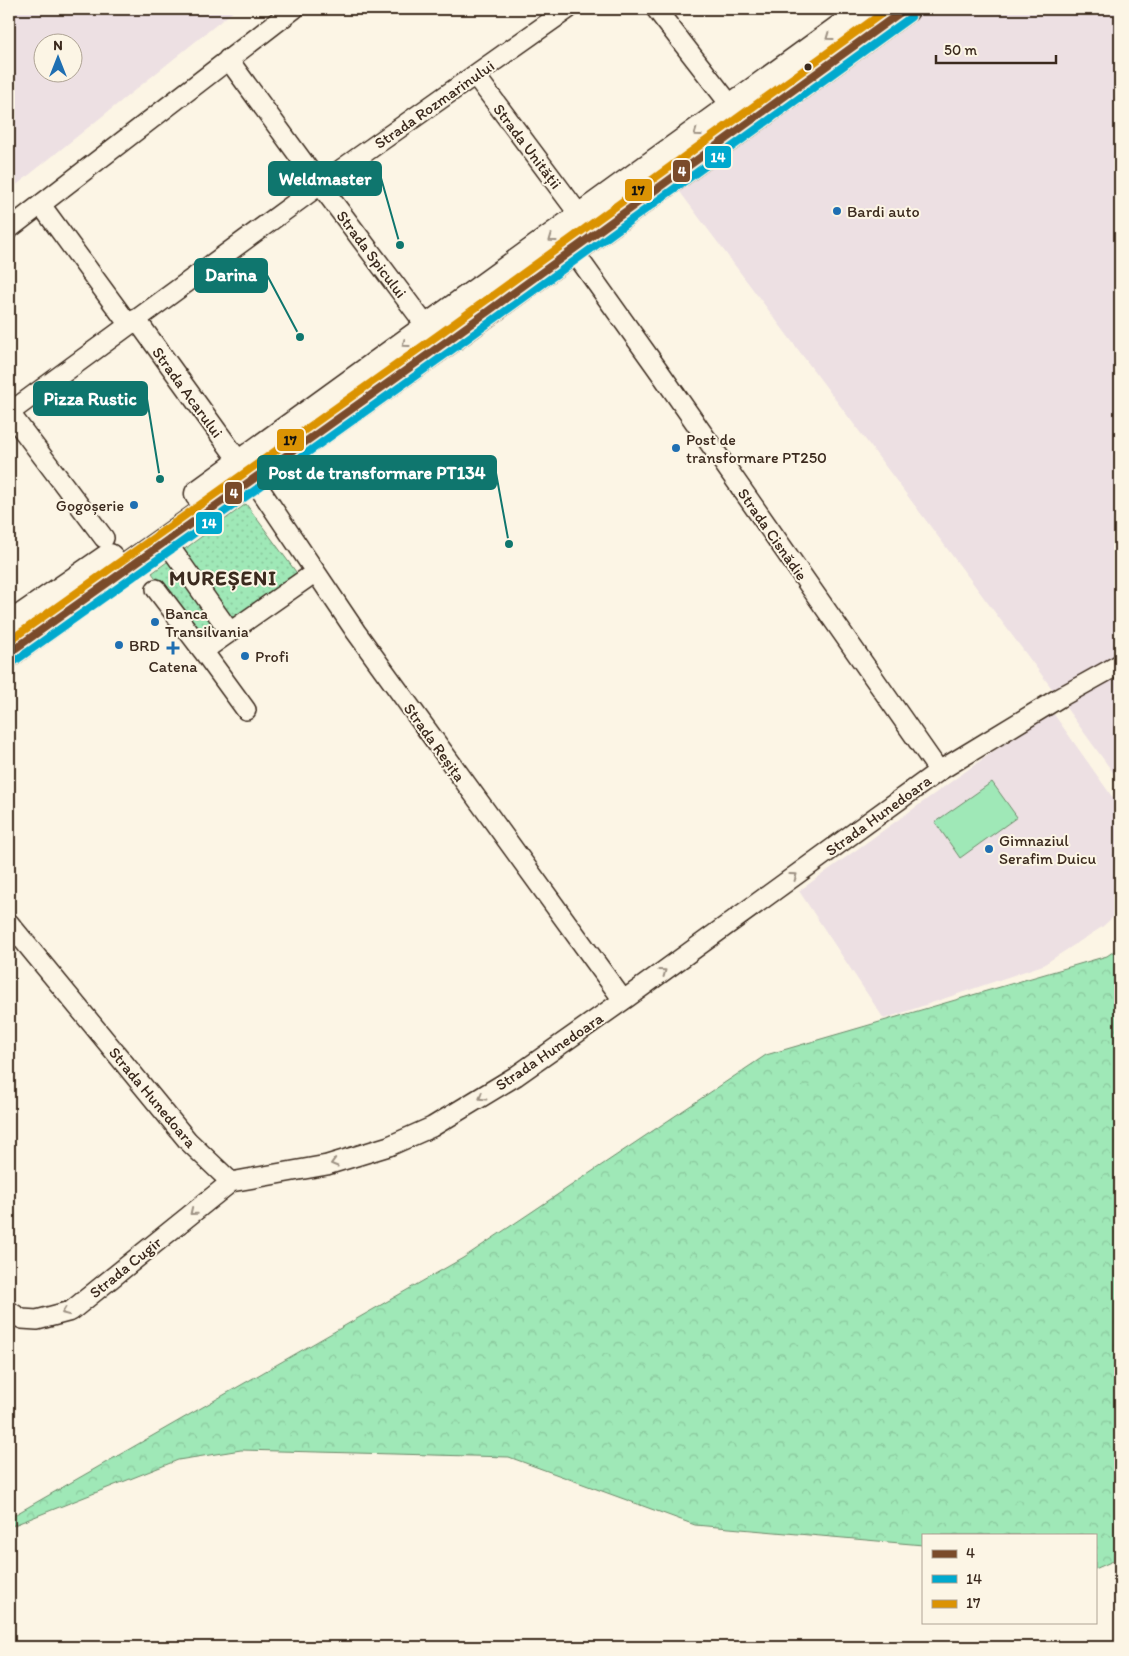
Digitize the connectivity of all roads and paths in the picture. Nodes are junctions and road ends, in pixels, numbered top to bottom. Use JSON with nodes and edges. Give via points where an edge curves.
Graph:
{"nodes":[{"id":1,"x":294,"y":9,"type":"edge"},
{"id":2,"x":568,"y":9,"type":"edge"},
{"id":3,"x":656,"y":9,"type":"edge"},
{"id":4,"x":883,"y":12,"type":"edge"},
{"id":5,"x":228,"y":59,"type":"junction"},
{"id":6,"x":476,"y":75,"type":"junction"},
{"id":7,"x":732,"y":108,"type":"junction"},
{"id":8,"x":320,"y":185,"type":"junction"},
{"id":9,"x":40,"y":206,"type":"junction"},
{"id":10,"x":581,"y":218,"type":"junction"},
{"id":11,"x":9,"y":229,"type":"edge"},
{"id":12,"x":572,"y":249,"type":"junction"},
{"id":13,"x":132,"y":322,"type":"junction"},
{"id":14,"x":427,"y":328,"type":"junction"},
{"id":15,"x":9,"y":412,"type":"edge"},
{"id":16,"x":247,"y":471,"type":"junction"},
{"id":17,"x":104,"y":538,"type":"dead end"},
{"id":18,"x":174,"y":553,"type":"dead end"},
{"id":19,"x":306,"y":578,"type":"dead end"},
{"id":20,"x":156,"y":589,"type":"dead end"},
{"id":21,"x":9,"y":627,"type":"edge"},
{"id":22,"x":230,"y":632,"type":"junction"},
{"id":23,"x":203,"y":651,"type":"junction"},
{"id":24,"x":9,"y":653,"type":"edge"},
{"id":25,"x":1120,"y":664,"type":"edge"},
{"id":26,"x":246,"y":710,"type":"dead end"},
{"id":27,"x":939,"y":771,"type":"junction"},
{"id":28,"x":9,"y":923,"type":"edge"},
{"id":29,"x":623,"y":1000,"type":"junction"},
{"id":30,"x":231,"y":1182,"type":"junction"},
{"id":31,"x":9,"y":1311,"type":"edge"}],
"edges":[{"from":1,"to":5,"type":"street"},
{"from":2,"to":6,"type":"street","name":"Strada Rozmarinului"},
{"from":3,"to":7,"type":"street"},
{"from":4,"to":7,"type":"main road","one_way":true},
{"from":4,"to":12,"type":"main road"},
{"from":5,"to":8,"type":"street","name":"Strada Spicului"},
{"from":5,"to":9,"type":"street"},
{"from":6,"to":8,"type":"street","name":"Strada Rozmarinului"},
{"from":6,"to":10,"type":"street","name":"Strada Unității"},
{"from":7,"to":10,"type":"main road","one_way":true},
{"from":8,"to":13,"type":"street","name":"Strada Rozmarinului"},
{"from":8,"to":14,"type":"street","name":"Strada Spicului"},
{"from":9,"to":11,"type":"street"},
{"from":9,"to":13,"type":"street","name":"Strada Acarului"},
{"from":10,"to":14,"type":"main road","one_way":true},
{"from":12,"to":16,"type":"main road","via":[[447,341]]},
{"from":12,"to":27,"type":"street","name":"Strada Cisnădie"},
{"from":13,"to":15,"type":"street","name":"Strada Rozmarinului"},
{"from":13,"to":16,"type":"street","name":"Strada Acarului"},
{"from":14,"to":16,"type":"main road","one_way":true},
{"from":15,"to":17,"type":"street"},
{"from":16,"to":21,"type":"main road","via":[[117,552]]},
{"from":16,"to":24,"type":"main road","via":[[128,567]]},
{"from":16,"to":29,"type":"street","name":"Strada Reșița","via":[[356,632]]},
{"from":18,"to":22,"type":"street"},
{"from":19,"to":22,"type":"street"},
{"from":20,"to":23,"type":"street"},
{"from":22,"to":23,"type":"street"},
{"from":23,"to":26,"type":"street"},
{"from":25,"to":27,"type":"street","name":"Strada Hunedoara"},
{"from":29,"to":27,"type":"street","name":"Strada Hunedoara","one_way":true},
{"from":28,"to":30,"type":"street","name":"Strada Hunedoara","via":[[188,1142]]},
{"from":29,"to":30,"type":"street","name":"Strada Hunedoara","one_way":true,"via":[[516,1076],[432,1127],[389,1146],[327,1165]]},
{"from":30,"to":31,"type":"street","name":"Strada Cugir","one_way":true,"via":[[71,1311],[36,1320],[22,1319]]}]}
